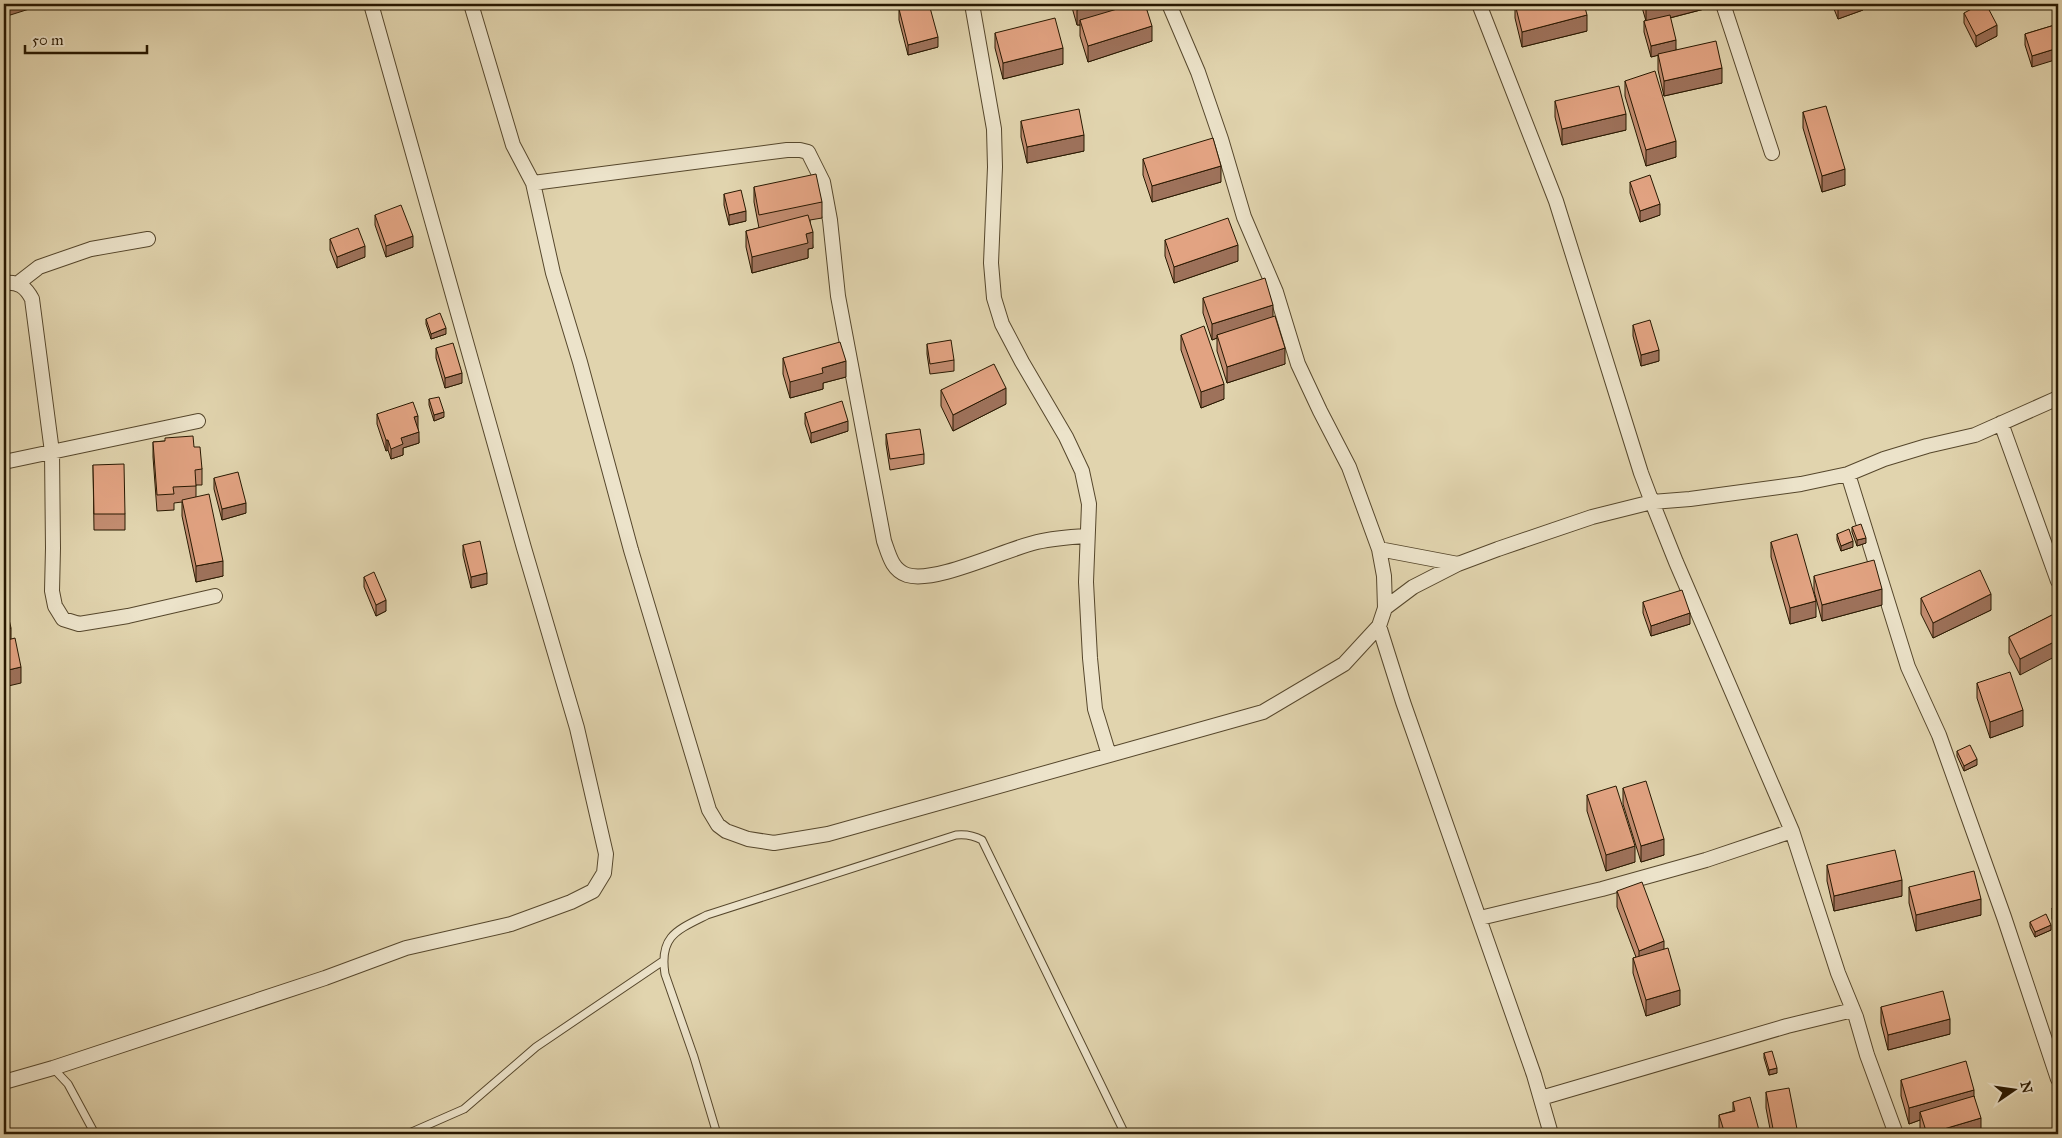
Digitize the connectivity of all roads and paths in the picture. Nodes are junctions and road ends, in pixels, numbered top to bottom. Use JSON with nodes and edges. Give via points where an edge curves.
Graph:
{"nodes":[{"id":1,"x":371,"y":4,"type":"edge"},
{"id":2,"x":471,"y":4,"type":"edge"},
{"id":3,"x":972,"y":4,"type":"edge"},
{"id":4,"x":1169,"y":4,"type":"edge"},
{"id":5,"x":1479,"y":4,"type":"edge"},
{"id":6,"x":1723,"y":4,"type":"edge"},
{"id":7,"x":1772,"y":152,"type":"dead end"},
{"id":8,"x":532,"y":183,"type":"junction"},
{"id":9,"x":148,"y":239,"type":"dead end"},
{"id":10,"x":10,"y":283,"type":"edge"},
{"id":11,"x":2058,"y":398,"type":"edge"},
{"id":12,"x":198,"y":421,"type":"dead end"},
{"id":13,"x":2001,"y":423,"type":"junction"},
{"id":14,"x":52,"y":452,"type":"junction"},
{"id":15,"x":4,"y":462,"type":"edge"},
{"id":16,"x":1848,"y":474,"type":"junction"},
{"id":17,"x":1652,"y":502,"type":"junction"},
{"id":18,"x":1087,"y":536,"type":"junction"},
{"id":19,"x":1380,"y":549,"type":"junction"},
{"id":20,"x":1458,"y":564,"type":"junction"},
{"id":21,"x":2058,"y":581,"type":"edge"},
{"id":22,"x":215,"y":596,"type":"dead end"},
{"id":23,"x":1385,"y":608,"type":"junction"},
{"id":24,"x":1379,"y":626,"type":"junction"},
{"id":25,"x":1109,"y":755,"type":"junction"},
{"id":26,"x":1792,"y":831,"type":"junction"},
{"id":27,"x":1480,"y":918,"type":"junction"},
{"id":28,"x":663,"y":962,"type":"junction"},
{"id":29,"x":1853,"y":1010,"type":"junction"},
{"id":30,"x":53,"y":1068,"type":"junction"},
{"id":31,"x":2058,"y":1079,"type":"edge"},
{"id":32,"x":4,"y":1082,"type":"edge"},
{"id":33,"x":1541,"y":1098,"type":"junction"},
{"id":34,"x":95,"y":1134,"type":"edge"},
{"id":35,"x":407,"y":1134,"type":"edge"},
{"id":36,"x":717,"y":1134,"type":"edge"},
{"id":37,"x":1125,"y":1134,"type":"edge"},
{"id":38,"x":1551,"y":1134,"type":"edge"},
{"id":39,"x":1896,"y":1134,"type":"edge"}],
"edges":[{"from":1,"to":30,"type":"street","via":[[577,728],[606,854],[604,873],[592,891],[528,918],[406,948]]},
{"from":2,"to":8,"type":"street","via":[[513,145]]},
{"from":3,"to":18,"type":"street","via":[[994,129],[991,263],[994,298],[1006,331],[1066,436],[1082,472],[1089,504]]},
{"from":4,"to":19,"type":"street","via":[[1198,72],[1244,217],[1276,292],[1298,364],[1349,467]]},
{"from":5,"to":17,"type":"street","via":[[1556,200]]},
{"from":6,"to":7,"type":"street"},
{"from":8,"to":18,"type":"street","via":[[787,150],[808,152],[823,182],[838,296],[884,541],[892,563],[898,571],[922,576],[1035,542]]},
{"from":8,"to":25,"type":"street","via":[[553,273],[631,550],[689,747],[709,810],[718,825],[748,840],[791,842]]},
{"from":9,"to":10,"type":"street","via":[[91,249],[40,267]]},
{"from":10,"to":14,"type":"street","via":[[23,286],[32,299]]},
{"from":11,"to":13,"type":"street"},
{"from":12,"to":14,"type":"street"},
{"from":13,"to":16,"type":"street","via":[[1975,435],[1884,459]]},
{"from":13,"to":21,"type":"street"},
{"from":14,"to":15,"type":"street"},
{"from":14,"to":22,"type":"street","via":[[52,592],[55,606],[63,619],[79,624]]},
{"from":16,"to":17,"type":"street","via":[[1782,486]]},
{"from":16,"to":31,"type":"street","via":[[1908,666],[1942,744]]},
{"from":17,"to":20,"type":"street","via":[[1592,517]]},
{"from":17,"to":26,"type":"street"},
{"from":18,"to":25,"type":"street","via":[[1086,582],[1095,709]]},
{"from":19,"to":20,"type":"street"},
{"from":19,"to":23,"type":"street"},
{"from":20,"to":23,"type":"street","via":[[1413,587]]},
{"from":23,"to":24,"type":"street"},
{"from":24,"to":25,"type":"street","via":[[1344,664],[1263,712]]},
{"from":24,"to":27,"type":"street"},
{"from":26,"to":27,"type":"street","via":[[1706,860]]},
{"from":26,"to":29,"type":"street"},
{"from":27,"to":33,"type":"street"},
{"from":28,"to":35,"type":"lane","via":[[536,1047],[464,1109]]},
{"from":28,"to":36,"type":"lane"},
{"from":28,"to":37,"type":"lane","via":[[664,949],[678,929],[707,915],[956,835],[973,835],[982,840]]},
{"from":29,"to":33,"type":"street","via":[[1787,1026]]},
{"from":29,"to":39,"type":"street"},
{"from":30,"to":32,"type":"street"},
{"from":30,"to":34,"type":"lane","via":[[68,1084]]},
{"from":33,"to":38,"type":"street"}]}
